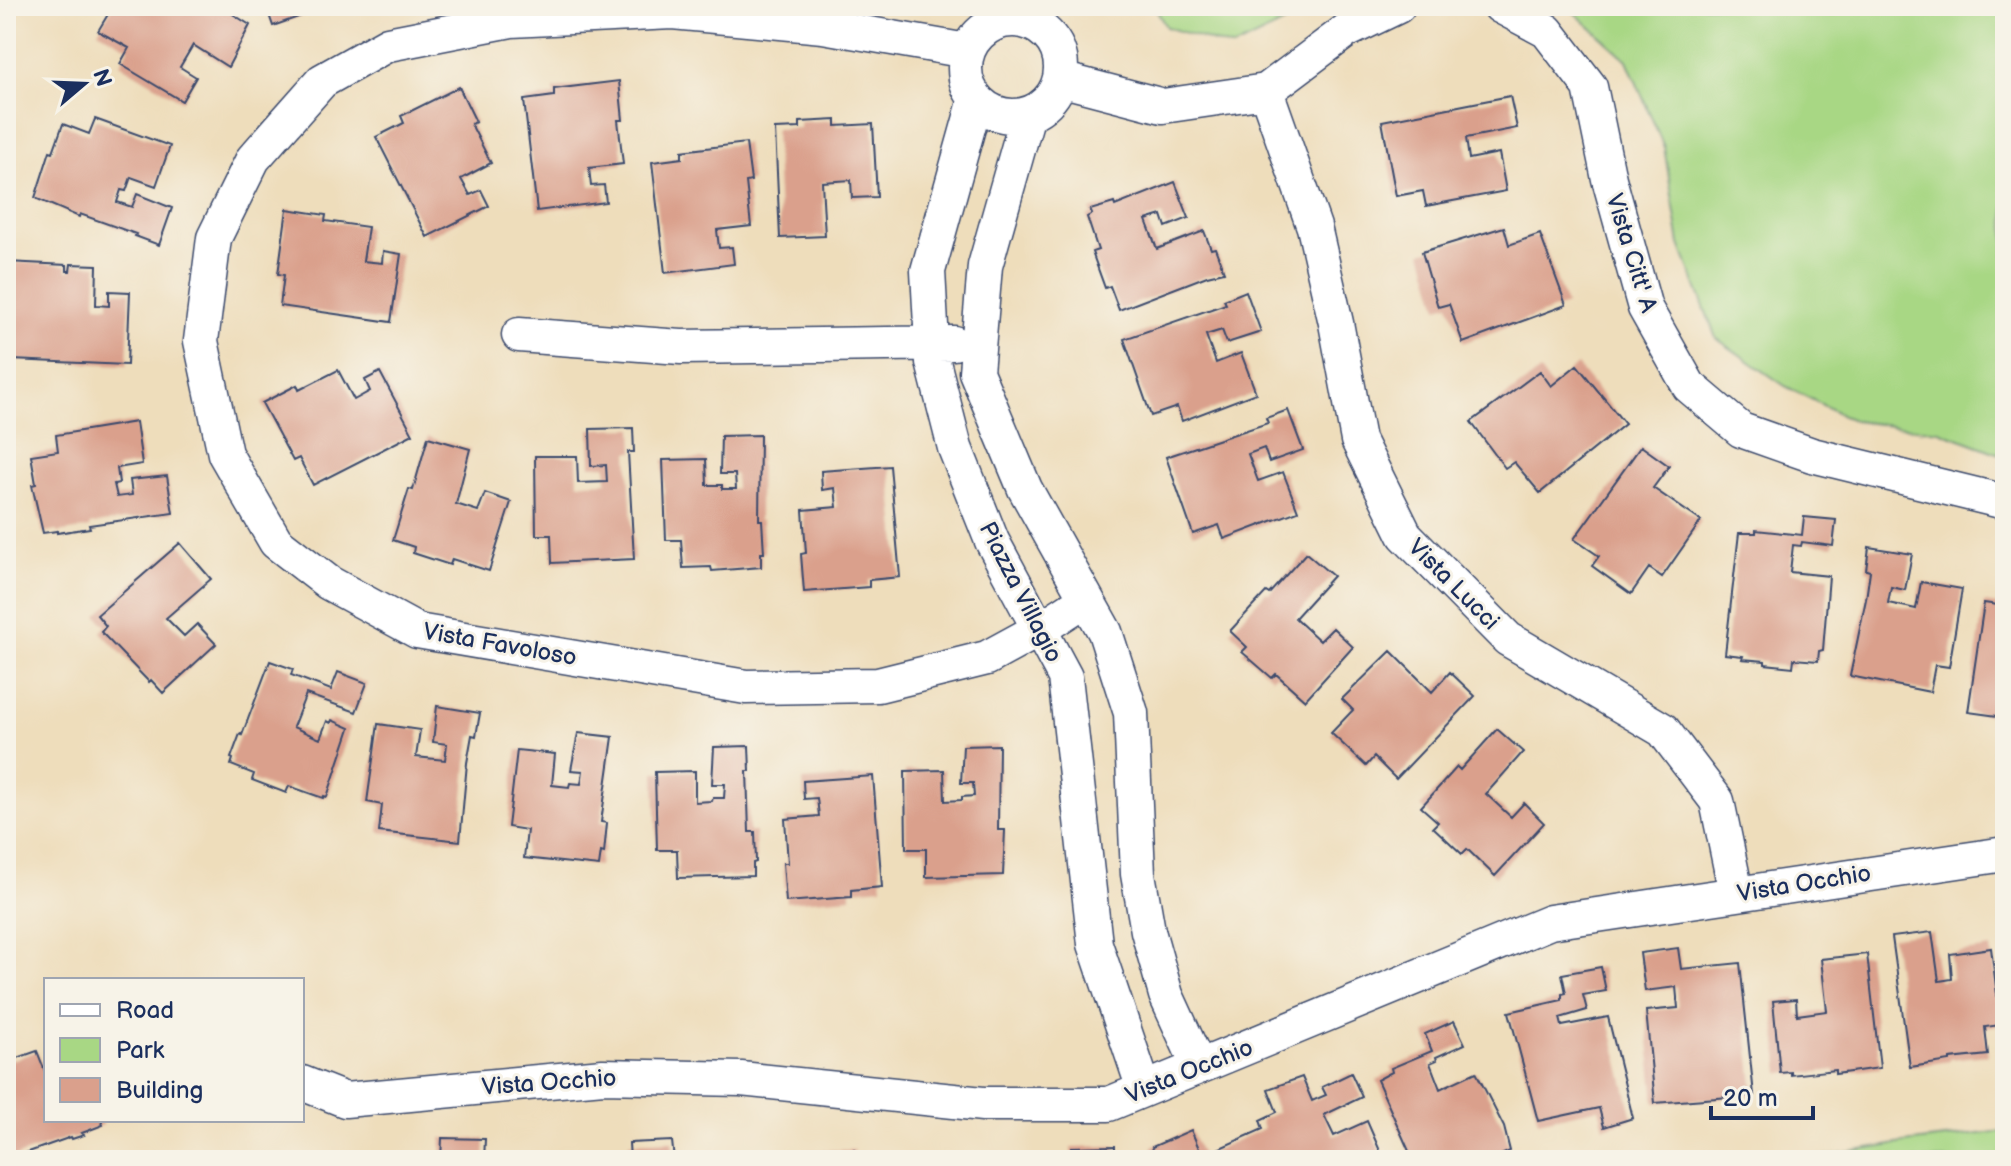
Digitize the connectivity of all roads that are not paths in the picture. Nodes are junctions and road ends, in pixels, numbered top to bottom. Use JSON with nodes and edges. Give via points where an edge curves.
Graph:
{"nodes":[{"id":1,"x":1398,"y":6,"type":"edge"},
{"id":2,"x":1500,"y":6,"type":"edge"},
{"id":3,"x":1041,"y":17,"type":"edge"},
{"id":4,"x":977,"y":29,"type":"edge"},
{"id":5,"x":1060,"y":79,"type":"junction"},
{"id":6,"x":1266,"y":91,"type":"junction"},
{"id":7,"x":976,"y":99,"type":"junction"},
{"id":8,"x":1028,"y":114,"type":"junction"},
{"id":9,"x":519,"y":335,"type":"dead end"},
{"id":10,"x":979,"y":342,"type":"junction"},
{"id":11,"x":932,"y":344,"type":"junction"},
{"id":12,"x":2005,"y":502,"type":"edge"},
{"id":13,"x":1086,"y":599,"type":"junction"},
{"id":14,"x":1040,"y":629,"type":"junction"},
{"id":15,"x":2005,"y":854,"type":"edge"},
{"id":16,"x":1736,"y":893,"type":"junction"},
{"id":17,"x":1199,"y":1067,"type":"junction"},
{"id":18,"x":304,"y":1084,"type":"edge"},
{"id":19,"x":1144,"y":1089,"type":"junction"}],
"edges":[{"from":1,"to":6,"type":"street","via":[[1346,31]]},
{"from":2,"to":12,"type":"street","name":"Vista Citt' A","via":[[1547,31],[1590,87],[1645,308],[1689,386],[1741,430],[1798,450]]},
{"from":3,"to":4,"type":"street"},
{"from":3,"to":5,"type":"street","via":[[1058,50]]},
{"from":4,"to":7,"type":"street","via":[[965,76]]},
{"from":4,"to":14,"type":"street","name":"Vista Favoloso","via":[[823,26],[672,12],[511,20],[388,44],[322,81],[253,159],[214,238],[201,341],[225,454],[276,542],[329,583],[417,631],[746,687],[878,685],[987,658]]},
{"from":5,"to":6,"type":"street","via":[[1163,106]]},
{"from":5,"to":8,"type":"street","via":[[1054,94]]},
{"from":6,"to":16,"type":"street","name":"Vista Lucci","via":[[1314,227],[1358,440],[1405,535],[1508,639],[1663,730],[1717,801]]},
{"from":7,"to":8,"type":"street","via":[[1000,114]]},
{"from":7,"to":11,"type":"street","name":"Piazza Villagio","via":[[928,271]]},
{"from":8,"to":10,"type":"street","name":"Piazza Villagio","via":[[985,266]]},
{"from":9,"to":11,"type":"street","via":[[681,347]]},
{"from":10,"to":11,"type":"street"},
{"from":10,"to":13,"type":"street","name":"Piazza Villagio","via":[[976,372],[1025,489]]},
{"from":11,"to":14,"type":"street","name":"Piazza Villagio","via":[[955,448],[992,541]]},
{"from":13,"to":14,"type":"street","name":"Vista Favoloso"},
{"from":13,"to":17,"type":"street","name":"Piazza Villagio","via":[[1105,632],[1131,713],[1138,874],[1148,931],[1166,995]]},
{"from":14,"to":19,"type":"street","name":"Piazza Villagio","via":[[1065,677],[1095,944]]},
{"from":15,"to":16,"type":"street","name":"Vista Occhio"},
{"from":16,"to":17,"type":"street","name":"Vista Occhio","via":[[1550,922]]},
{"from":17,"to":19,"type":"street","name":"Vista Occhio"},
{"from":18,"to":19,"type":"street","name":"Vista Occhio","via":[[345,1100],[603,1076],[741,1079],[983,1104],[1109,1104]]}]}
